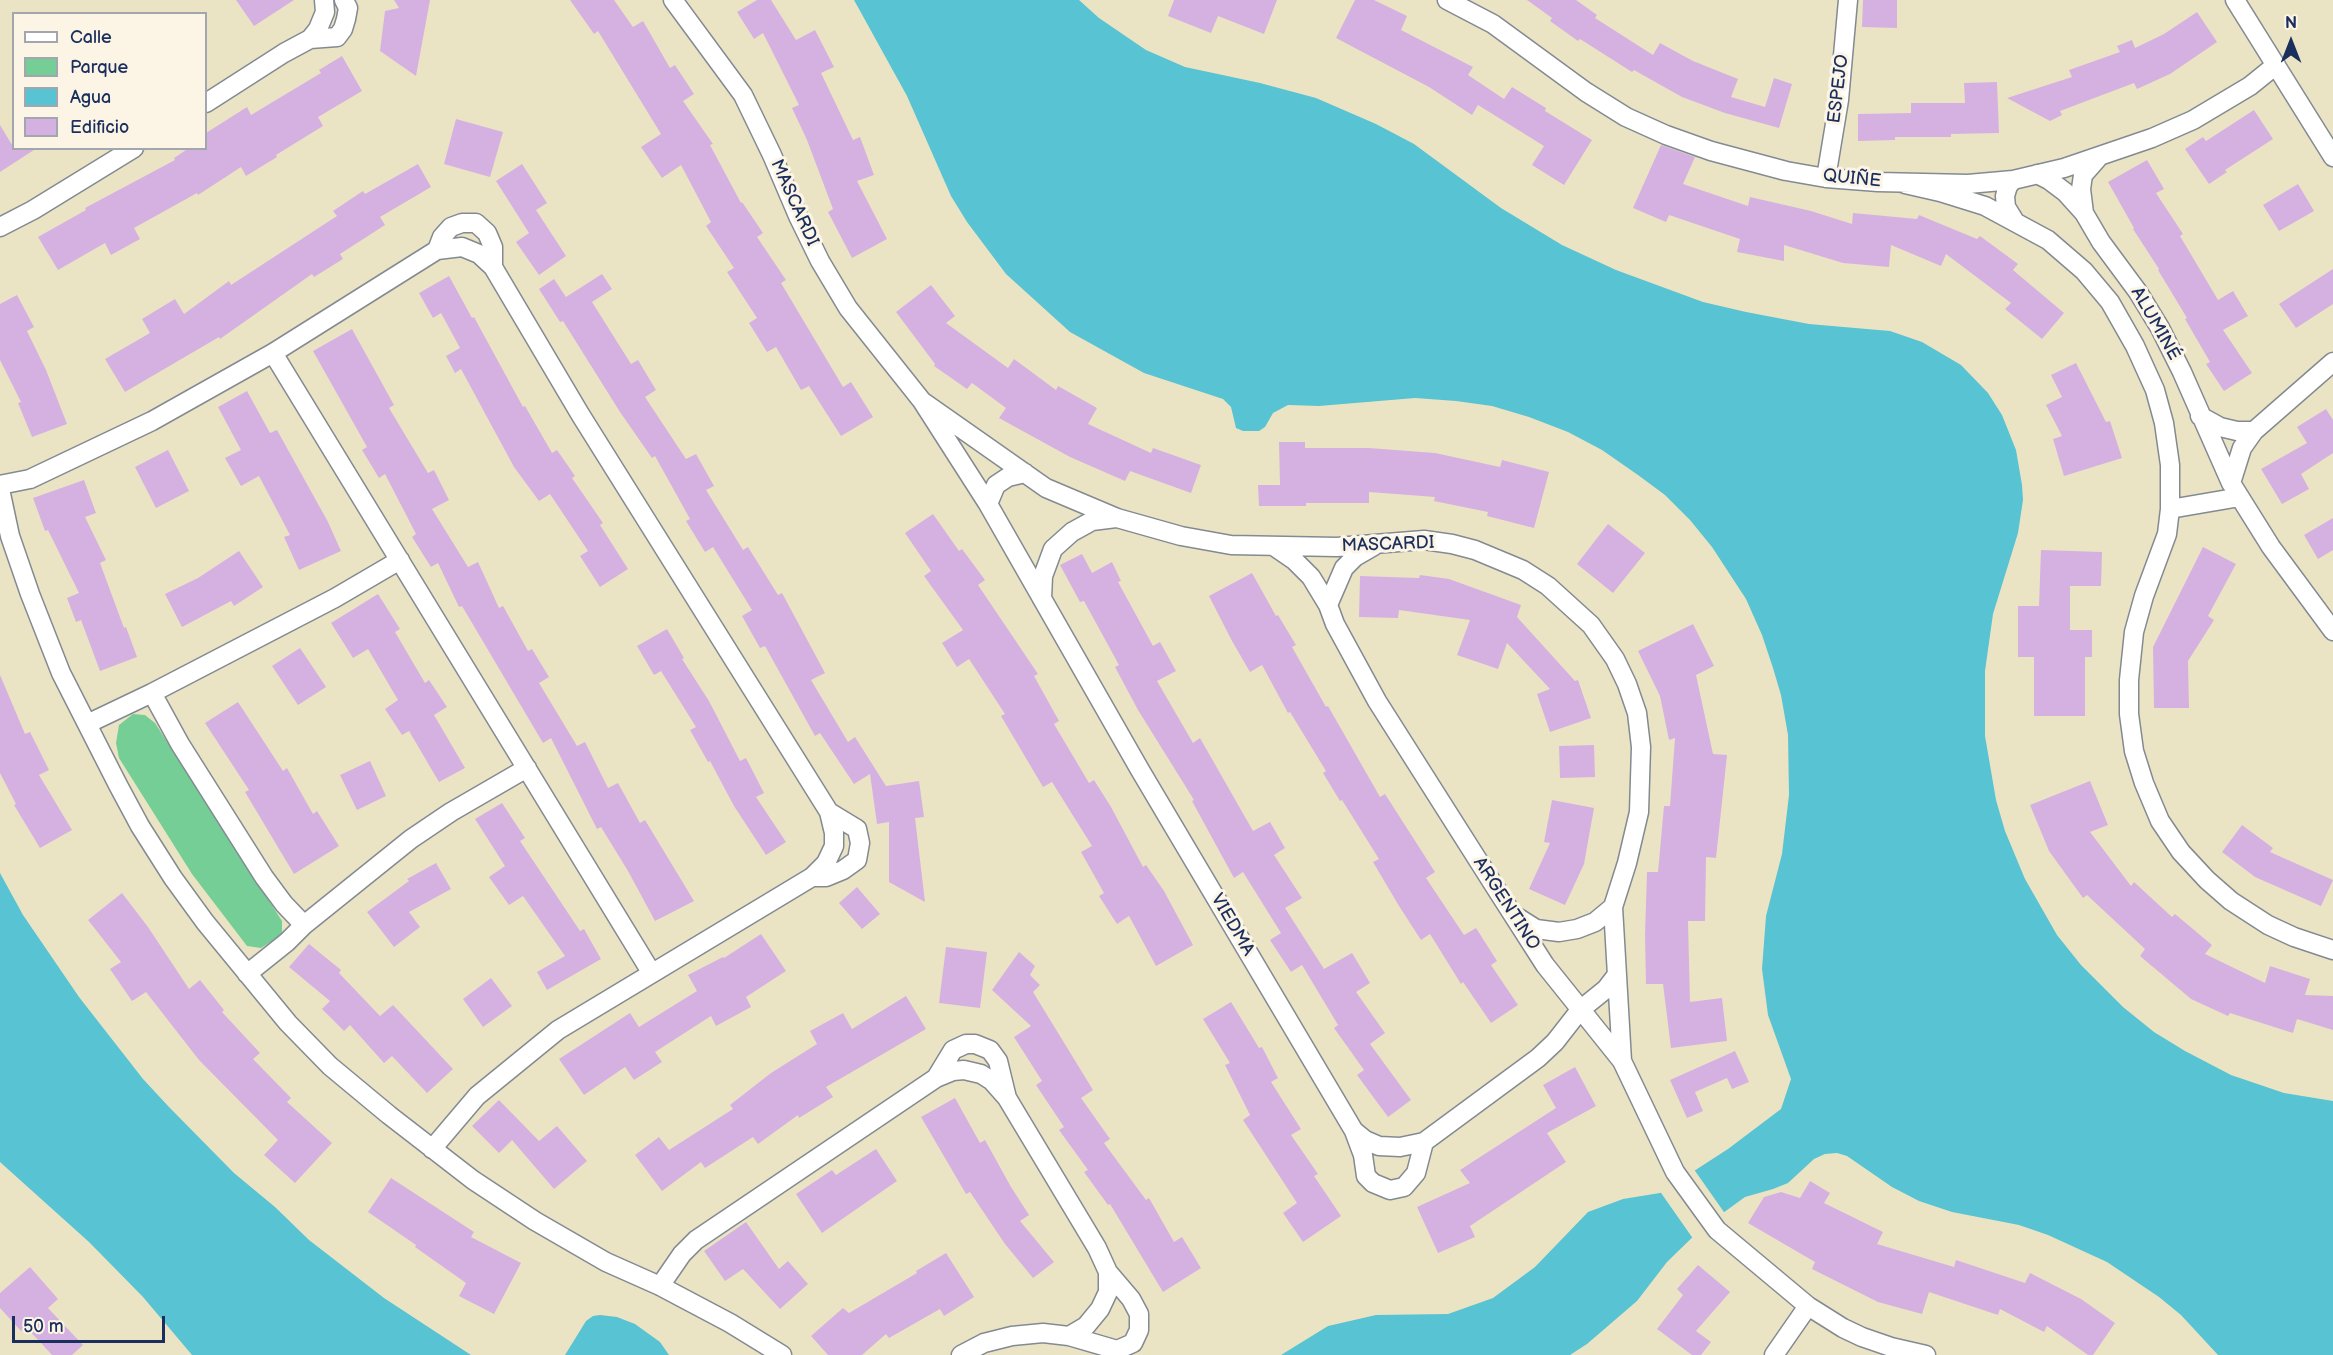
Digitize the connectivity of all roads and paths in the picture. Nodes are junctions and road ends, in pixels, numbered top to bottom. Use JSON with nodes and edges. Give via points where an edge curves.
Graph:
{"nodes":[{"id":1,"x":324,"y":0,"type":"edge"},
{"id":2,"x":344,"y":0,"type":"edge"},
{"id":3,"x":673,"y":0,"type":"edge"},
{"id":4,"x":1447,"y":0,"type":"edge"},
{"id":5,"x":1848,"y":0,"type":"edge"},
{"id":6,"x":2235,"y":0,"type":"edge"},
{"id":7,"x":310,"y":39,"type":"junction"},
{"id":8,"x":2276,"y":65,"type":"junction"},
{"id":9,"x":207,"y":102,"type":"edge"},
{"id":10,"x":131,"y":150,"type":"edge"},
{"id":11,"x":2333,"y":157,"type":"edge"},
{"id":12,"x":2098,"y":158,"type":"junction"},
{"id":13,"x":2037,"y":174,"type":"junction"},
{"id":14,"x":1826,"y":178,"type":"junction"},
{"id":15,"x":2013,"y":180,"type":"junction"},
{"id":16,"x":1905,"y":184,"type":"junction"},
{"id":17,"x":2084,"y":213,"type":"junction"},
{"id":18,"x":2014,"y":220,"type":"junction"},
{"id":19,"x":0,"y":227,"type":"edge"},
{"id":20,"x":436,"y":250,"type":"junction"},
{"id":21,"x":493,"y":267,"type":"junction"},
{"id":22,"x":273,"y":353,"type":"junction"},
{"id":23,"x":2333,"y":362,"type":"edge"},
{"id":24,"x":922,"y":401,"type":"junction"},
{"id":25,"x":2200,"y":416,"type":"junction"},
{"id":26,"x":2254,"y":431,"type":"junction"},
{"id":27,"x":1025,"y":473,"type":"junction"},
{"id":28,"x":0,"y":487,"type":"edge"},
{"id":29,"x":2235,"y":490,"type":"junction"},
{"id":30,"x":1066,"y":497,"type":"junction"},
{"id":31,"x":988,"y":504,"type":"junction"},
{"id":32,"x":2170,"y":509,"type":"junction"},
{"id":33,"x":1117,"y":518,"type":"junction"},
{"id":34,"x":1072,"y":532,"type":"junction"},
{"id":35,"x":1379,"y":543,"type":"junction"},
{"id":36,"x":1012,"y":546,"type":"junction"},
{"id":37,"x":1275,"y":547,"type":"junction"},
{"id":38,"x":1053,"y":549,"type":"junction"},
{"id":39,"x":400,"y":560,"type":"junction"},
{"id":40,"x":1041,"y":599,"type":"junction"},
{"id":41,"x":1328,"y":604,"type":"junction"},
{"id":42,"x":2333,"y":631,"type":"edge"},
{"id":43,"x":152,"y":693,"type":"junction"},
{"id":44,"x":87,"y":724,"type":"junction"},
{"id":45,"x":527,"y":768,"type":"junction"},
{"id":46,"x":829,"y":812,"type":"junction"},
{"id":47,"x":812,"y":877,"type":"junction"},
{"id":48,"x":1613,"y":908,"type":"junction"},
{"id":49,"x":1512,"y":913,"type":"junction"},
{"id":50,"x":304,"y":924,"type":"junction"},
{"id":51,"x":2333,"y":950,"type":"edge"},
{"id":52,"x":651,"y":972,"type":"junction"},
{"id":53,"x":247,"y":974,"type":"junction"},
{"id":54,"x":1616,"y":976,"type":"junction"},
{"id":55,"x":1580,"y":1010,"type":"junction"},
{"id":56,"x":1622,"y":1061,"type":"junction"},
{"id":57,"x":936,"y":1078,"type":"junction"},
{"id":58,"x":1006,"y":1098,"type":"junction"},
{"id":59,"x":1354,"y":1131,"type":"junction"},
{"id":60,"x":1424,"y":1142,"type":"junction"},
{"id":61,"x":432,"y":1149,"type":"junction"},
{"id":62,"x":1108,"y":1272,"type":"junction"},
{"id":63,"x":660,"y":1286,"type":"junction"},
{"id":64,"x":1808,"y":1306,"type":"junction"},
{"id":65,"x":1069,"y":1336,"type":"junction"},
{"id":66,"x":782,"y":1355,"type":"edge"},
{"id":67,"x":961,"y":1355,"type":"edge"},
{"id":68,"x":1774,"y":1355,"type":"edge"},
{"id":69,"x":1926,"y":1355,"type":"edge"}],
"edges":[{"from":1,"to":7,"type":"street","via":[[325,12]]},
{"from":2,"to":7,"type":"street","via":[[348,8],[338,37]]},
{"from":3,"to":24,"type":"street","name":"MASCARDI","via":[[743,94],[798,216],[849,308]]},
{"from":4,"to":14,"type":"street","name":"QUIÑE","via":[[1493,24],[1626,117],[1666,135],[1754,163]]},
{"from":5,"to":14,"type":"street","name":"ESPEJO","via":[[1839,100]]},
{"from":6,"to":8,"type":"street"},
{"from":7,"to":9,"type":"street"},
{"from":8,"to":11,"type":"street"},
{"from":8,"to":12,"type":"street","name":"QUIÑE","via":[[2193,120]]},
{"from":10,"to":19,"type":"street"},
{"from":12,"to":13,"type":"street","name":"QUIÑE"},
{"from":12,"to":17,"type":"street","name":"ALUMINÉ","via":[[2083,175]]},
{"from":13,"to":15,"type":"street","name":"QUIÑE"},
{"from":13,"to":17,"type":"street","via":[[2065,192]]},
{"from":14,"to":16,"type":"street","name":"QUIÑE"},
{"from":15,"to":16,"type":"street","name":"QUIÑE"},
{"from":15,"to":18,"type":"street","via":[[2008,186],[2006,207]]},
{"from":16,"to":18,"type":"street","via":[[1966,199]]},
{"from":17,"to":25,"type":"street","name":"ALUMINÉ","via":[[2160,328]]},
{"from":18,"to":32,"type":"street","via":[[2048,240],[2084,271],[2110,302],[2135,346],[2155,390],[2164,423],[2170,465]]},
{"from":20,"to":21,"type":"street","via":[[462,247],[479,254]]},
{"from":20,"to":21,"type":"street","via":[[451,227],[476,223],[487,233],[493,247]]},
{"from":20,"to":22,"type":"street"},
{"from":21,"to":46,"type":"street"},
{"from":22,"to":28,"type":"street","via":[[84,455]]},
{"from":22,"to":39,"type":"street"},
{"from":23,"to":26,"type":"street"},
{"from":24,"to":27,"type":"street"},
{"from":24,"to":31,"type":"street"},
{"from":25,"to":26,"type":"street","via":[[2220,428]]},
{"from":25,"to":29,"type":"street","name":"ALUMINÉ"},
{"from":26,"to":29,"type":"street","via":[[2242,448]]},
{"from":27,"to":30,"type":"street"},
{"from":27,"to":31,"type":"street","via":[[996,485]]},
{"from":28,"to":44,"type":"street","via":[[10,536],[30,594],[61,673]]},
{"from":29,"to":32,"type":"street"},
{"from":29,"to":42,"type":"street","name":"ALUMINÉ"},
{"from":30,"to":33,"type":"street","name":"MASCARDI"},
{"from":30,"to":34,"type":"street","via":[[1076,520]]},
{"from":31,"to":36,"type":"street"},
{"from":32,"to":51,"type":"street","via":[[2167,534],[2134,632],[2129,680],[2133,742],[2144,783],[2160,821],[2207,880],[2268,924]]},
{"from":33,"to":34,"type":"street","via":[[1092,521]]},
{"from":33,"to":37,"type":"street","name":"MASCARDI","via":[[1191,538]]},
{"from":34,"to":38,"type":"street"},
{"from":35,"to":37,"type":"street","name":"MASCARDI"},
{"from":35,"to":41,"type":"street","via":[[1355,556],[1344,568]]},
{"from":35,"to":48,"type":"street","name":"MASCARDI","via":[[1424,540],[1452,544],[1523,570],[1548,586],[1591,625],[1616,659],[1637,713],[1641,782],[1639,812]]},
{"from":36,"to":38,"type":"street","via":[[1026,555],[1037,556]]},
{"from":36,"to":40,"type":"street","name":"VIEDMA"},
{"from":37,"to":41,"type":"street","name":"ARGENTINO","via":[[1311,577]]},
{"from":38,"to":40,"type":"street"},
{"from":39,"to":43,"type":"street"},
{"from":39,"to":45,"type":"street"},
{"from":40,"to":59,"type":"street","name":"VIEDMA"},
{"from":41,"to":49,"type":"street","name":"ARGENTINO","via":[[1377,701]]},
{"from":43,"to":44,"type":"street"},
{"from":43,"to":50,"type":"street","via":[[264,877]]},
{"from":44,"to":53,"type":"street","via":[[140,826],[173,878]]},
{"from":45,"to":50,"type":"street","via":[[411,839]]},
{"from":45,"to":52,"type":"street"},
{"from":46,"to":47,"type":"street","via":[[834,846],[826,863]]},
{"from":46,"to":47,"type":"street","via":[[857,829],[857,860],[826,877]]},
{"from":47,"to":52,"type":"street"},
{"from":48,"to":49,"type":"street","via":[[1595,922],[1559,932],[1536,929]]},
{"from":48,"to":54,"type":"street"},
{"from":49,"to":55,"type":"street","name":"ARGENTINO"},
{"from":50,"to":53,"type":"street"},
{"from":52,"to":61,"type":"street","via":[[558,1030],[518,1061],[477,1096]]},
{"from":53,"to":61,"type":"street","via":[[330,1066]]},
{"from":54,"to":55,"type":"street"},
{"from":54,"to":56,"type":"street"},
{"from":55,"to":56,"type":"street","name":"ARGENTINO"},
{"from":55,"to":60,"type":"street","via":[[1538,1058]]},
{"from":56,"to":64,"type":"street","via":[[1675,1172],[1717,1230]]},
{"from":57,"to":58,"type":"street","via":[[964,1070],[981,1074]]},
{"from":57,"to":58,"type":"street","via":[[953,1050],[975,1044],[990,1050],[998,1061]]},
{"from":57,"to":63,"type":"street","via":[[696,1240]]},
{"from":58,"to":62,"type":"street"},
{"from":59,"to":60,"type":"street","via":[[1379,1146]]},
{"from":59,"to":60,"type":"street","name":"VIEDMA","via":[[1366,1176],[1390,1190],[1404,1187],[1416,1173]]},
{"from":61,"to":63,"type":"street","via":[[535,1221],[606,1262]]},
{"from":62,"to":65,"type":"street","via":[[1108,1292],[1100,1309],[1086,1326]]},
{"from":62,"to":65,"type":"street","via":[[1139,1314],[1134,1343],[1117,1350]]},
{"from":63,"to":66,"type":"street"},
{"from":64,"to":68,"type":"street"},
{"from":64,"to":69,"type":"street","via":[[1862,1337]]},
{"from":65,"to":67,"type":"street","via":[[1012,1336],[984,1343]]}]}
